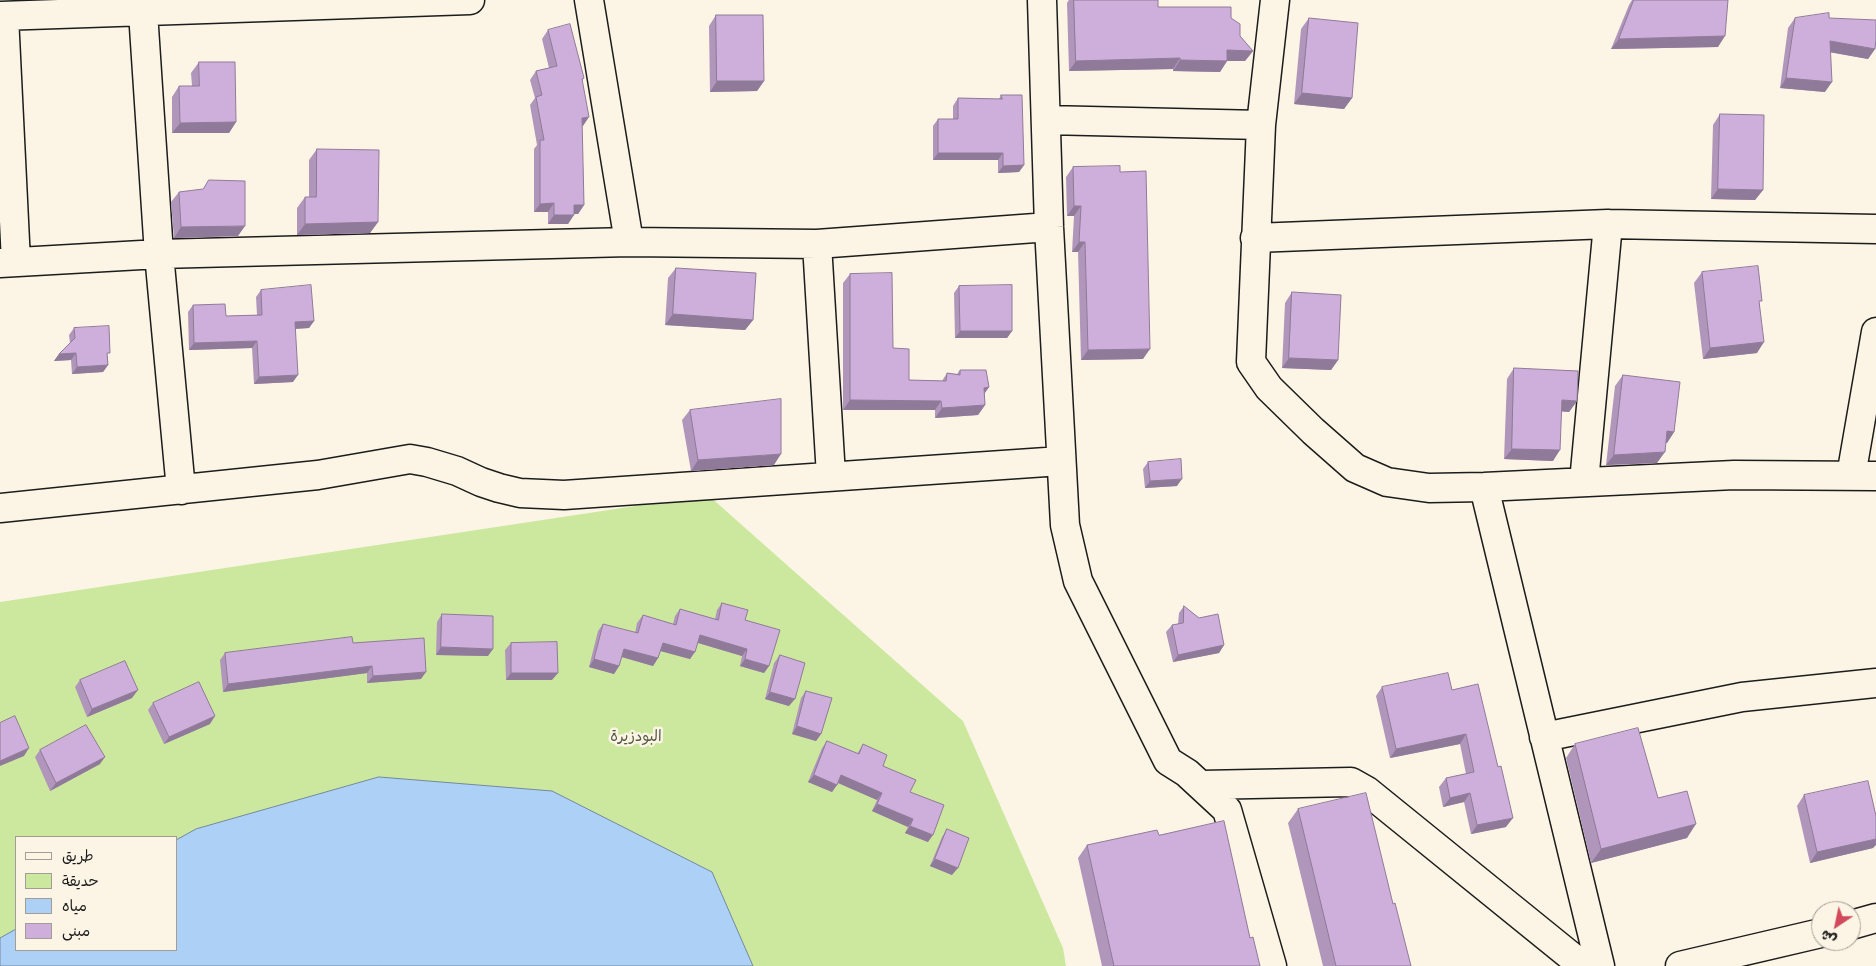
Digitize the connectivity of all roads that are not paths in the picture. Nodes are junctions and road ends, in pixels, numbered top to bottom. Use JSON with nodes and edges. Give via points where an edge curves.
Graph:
{"nodes":[{"id":1,"x":470,"y":0,"type":"edge"},
{"id":2,"x":589,"y":0,"type":"edge"},
{"id":3,"x":1042,"y":0,"type":"edge"},
{"id":4,"x":1275,"y":0,"type":"edge"},
{"id":5,"x":96,"y":7,"type":"edge"},
{"id":6,"x":143,"y":12,"type":"junction"},
{"id":7,"x":2,"y":16,"type":"edge"},
{"id":8,"x":1046,"y":120,"type":"junction"},
{"id":9,"x":1261,"y":125,"type":"junction"},
{"id":10,"x":1608,"y":224,"type":"junction"},
{"id":11,"x":1049,"y":227,"type":"junction"},
{"id":12,"x":1876,"y":229,"type":"edge"},
{"id":13,"x":1255,"y":238,"type":"junction"},
{"id":14,"x":629,"y":242,"type":"junction"},
{"id":15,"x":817,"y":244,"type":"junction"},
{"id":16,"x":159,"y":254,"type":"junction"},
{"id":17,"x":8,"y":262,"type":"edge"},
{"id":18,"x":1876,"y":332,"type":"edge"},
{"id":19,"x":1061,"y":461,"type":"junction"},
{"id":20,"x":831,"y":476,"type":"junction"},
{"id":21,"x":1863,"y":476,"type":"edge"},
{"id":22,"x":1584,"y":482,"type":"junction"},
{"id":23,"x":1484,"y":487,"type":"junction"},
{"id":24,"x":181,"y":490,"type":"junction"},
{"id":25,"x":0,"y":508,"type":"edge"},
{"id":26,"x":1876,"y":683,"type":"edge"},
{"id":27,"x":1544,"y":737,"type":"junction"},
{"id":28,"x":1202,"y":785,"type":"junction"},
{"id":29,"x":1876,"y":918,"type":"edge"},
{"id":30,"x":1861,"y":922,"type":"edge"},
{"id":31,"x":1811,"y":935,"type":"edge"},
{"id":32,"x":1272,"y":966,"type":"edge"},
{"id":33,"x":1583,"y":966,"type":"edge"},
{"id":34,"x":1600,"y":966,"type":"edge"},
{"id":35,"x":1680,"y":966,"type":"edge"}],
"edges":[{"from":1,"to":6,"type":"street"},
{"from":2,"to":14,"type":"street"},
{"from":3,"to":8,"type":"street"},
{"from":4,"to":9,"type":"street"},
{"from":5,"to":6,"type":"street"},
{"from":5,"to":7,"type":"street"},
{"from":6,"to":16,"type":"street"},
{"from":7,"to":17,"type":"street"},
{"from":8,"to":9,"type":"street"},
{"from":8,"to":11,"type":"street"},
{"from":9,"to":13,"type":"street"},
{"from":10,"to":12,"type":"street"},
{"from":10,"to":13,"type":"street"},
{"from":10,"to":22,"type":"street"},
{"from":11,"to":15,"type":"street"},
{"from":11,"to":19,"type":"street"},
{"from":13,"to":23,"type":"street","via":[[1251,362],[1268,388],[1355,468],[1387,482],[1429,488]]},
{"from":14,"to":15,"type":"street"},
{"from":14,"to":16,"type":"street"},
{"from":15,"to":20,"type":"street"},
{"from":16,"to":17,"type":"street"},
{"from":16,"to":24,"type":"street"},
{"from":18,"to":21,"type":"street"},
{"from":19,"to":20,"type":"street"},
{"from":19,"to":28,"type":"street","via":[[1065,526],[1078,581],[1168,761]]},
{"from":20,"to":24,"type":"street","via":[[564,495],[520,493],[410,459],[318,475]]},
{"from":21,"to":22,"type":"street","via":[[1734,475]]},
{"from":22,"to":23,"type":"street"},
{"from":23,"to":27,"type":"street"},
{"from":24,"to":25,"type":"street"},
{"from":26,"to":27,"type":"street","via":[[1742,697]]},
{"from":27,"to":34,"type":"street"},
{"from":28,"to":32,"type":"street","via":[[1227,810]]},
{"from":28,"to":33,"type":"street","via":[[1352,782]]},
{"from":29,"to":30,"type":"street"},
{"from":31,"to":35,"type":"street"}]}
